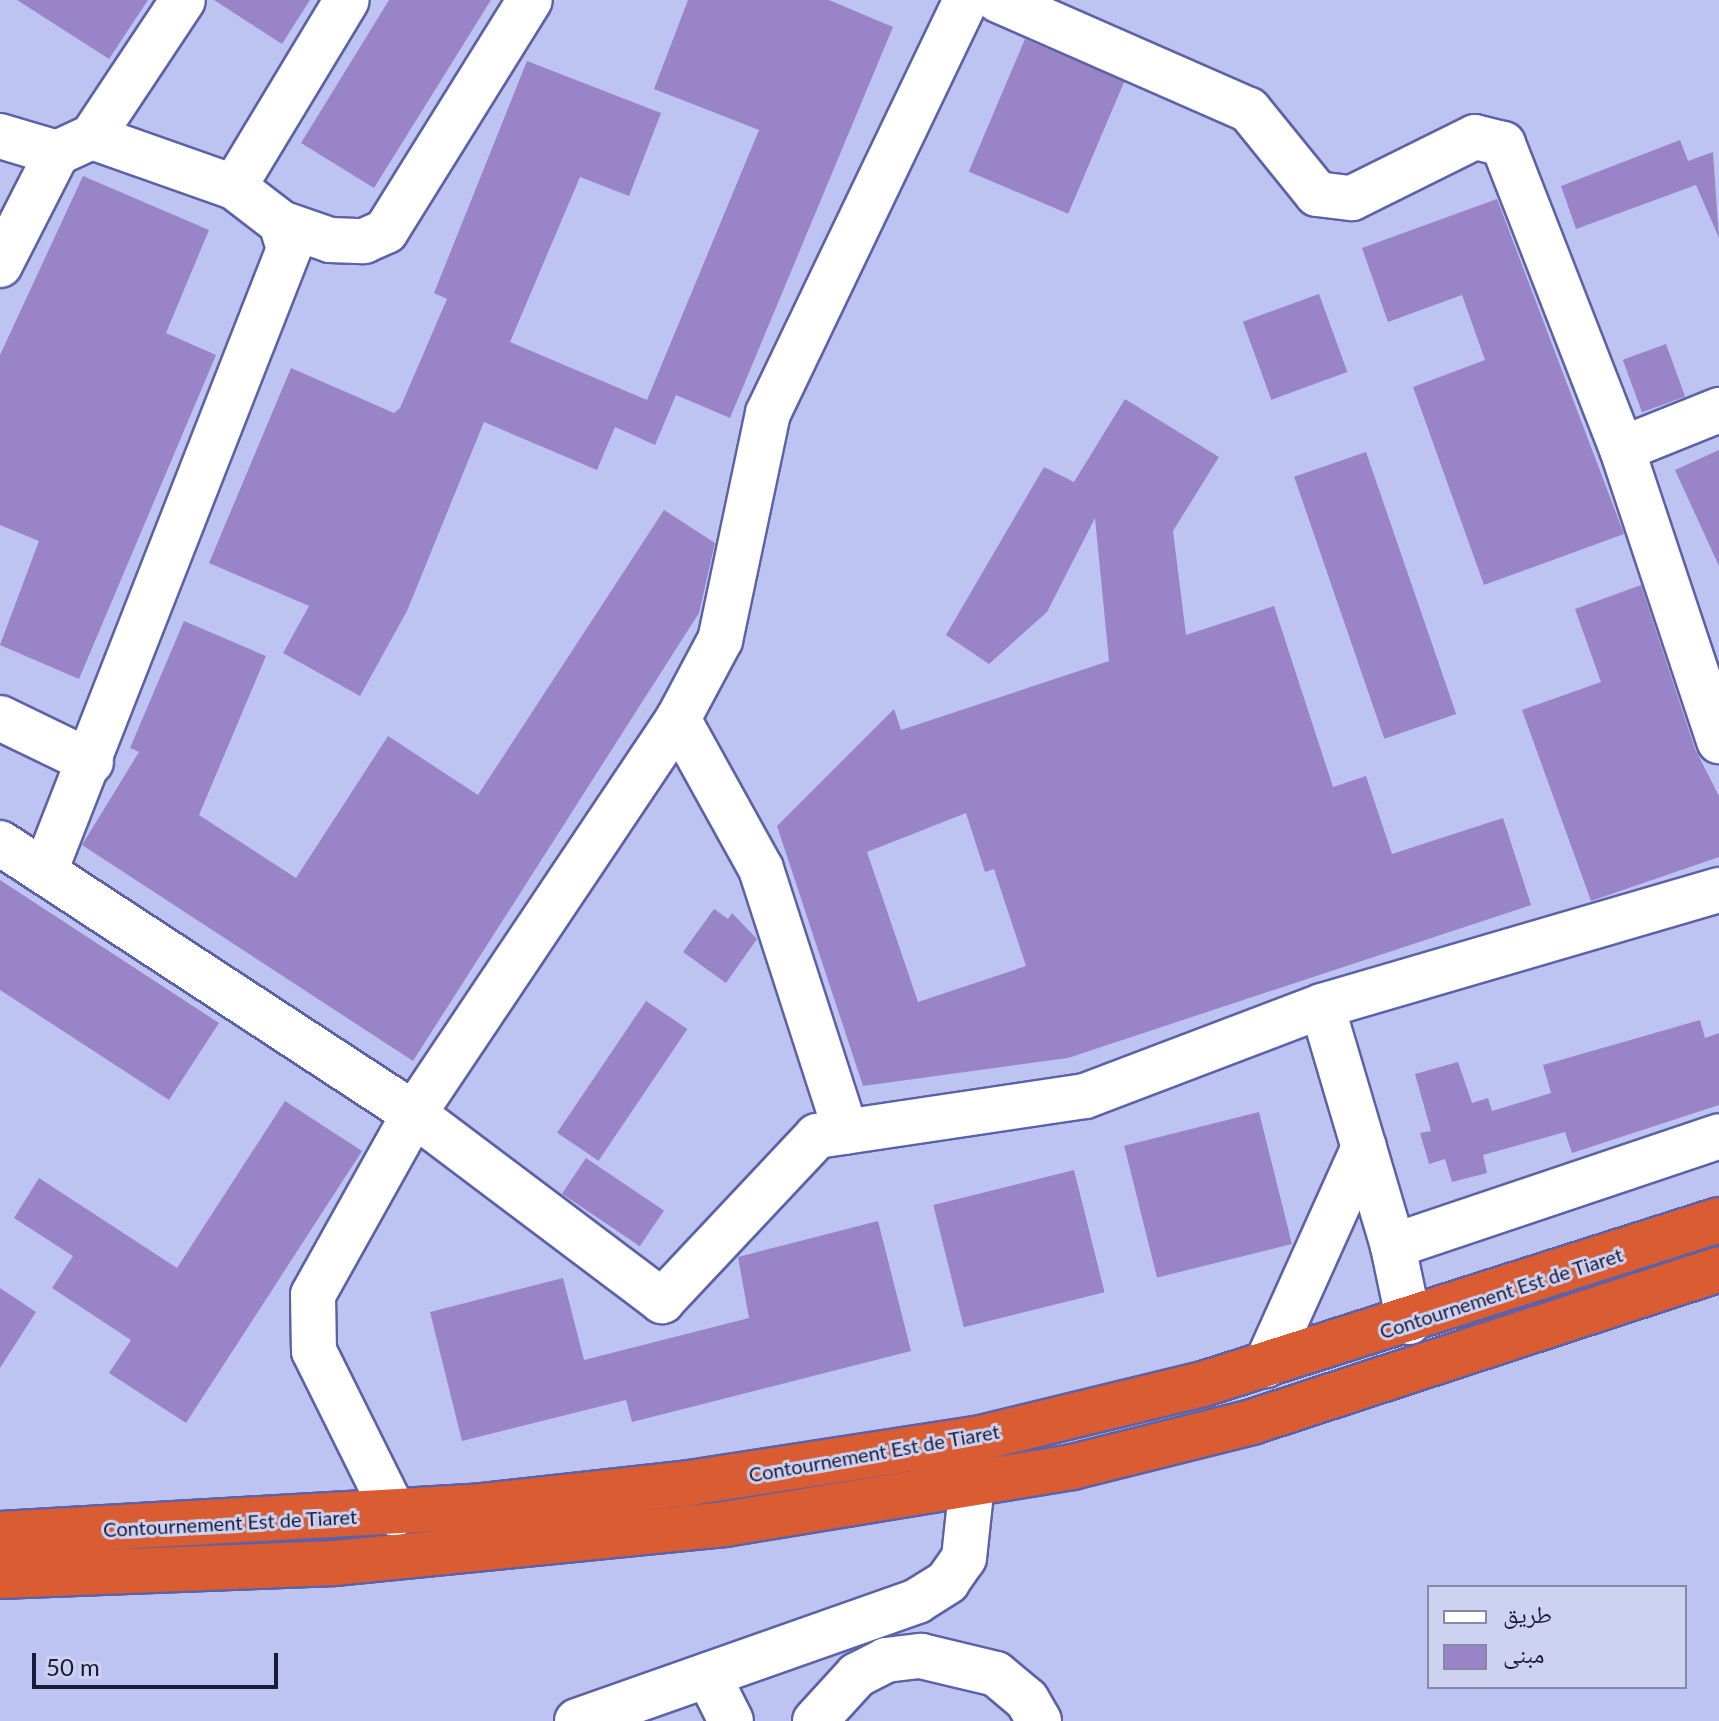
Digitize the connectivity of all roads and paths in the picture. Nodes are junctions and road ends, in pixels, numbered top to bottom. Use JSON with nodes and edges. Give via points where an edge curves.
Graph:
{"nodes":[{"id":1,"x":183,"y":0,"type":"edge"},
{"id":2,"x":347,"y":0,"type":"edge"},
{"id":3,"x":530,"y":0,"type":"edge"},
{"id":4,"x":966,"y":0,"type":"edge"},
{"id":5,"x":998,"y":0,"type":"edge"},
{"id":6,"x":0,"y":136,"type":"edge"},
{"id":7,"x":75,"y":145,"type":"junction"},
{"id":8,"x":234,"y":187,"type":"junction"},
{"id":9,"x":281,"y":223,"type":"junction"},
{"id":10,"x":0,"y":265,"type":"edge"},
{"id":11,"x":1719,"y":410,"type":"edge"},
{"id":12,"x":1622,"y":449,"type":"junction"},
{"id":13,"x":0,"y":718,"type":"edge"},
{"id":14,"x":678,"y":719,"type":"junction"},
{"id":15,"x":1719,"y":741,"type":"edge"},
{"id":16,"x":91,"y":762,"type":"junction"},
{"id":17,"x":0,"y":843,"type":"edge"},
{"id":18,"x":45,"y":871,"type":"junction"},
{"id":19,"x":1719,"y":890,"type":"edge"},
{"id":20,"x":1322,"y":1006,"type":"junction"},
{"id":21,"x":414,"y":1114,"type":"junction"},
{"id":22,"x":846,"y":1132,"type":"junction"},
{"id":23,"x":1719,"y":1136,"type":"edge"},
{"id":24,"x":1364,"y":1147,"type":"junction"},
{"id":25,"x":1719,"y":1220,"type":"edge"},
{"id":26,"x":1393,"y":1246,"type":"junction"},
{"id":27,"x":1719,"y":1269,"type":"edge"},
{"id":28,"x":1409,"y":1322,"type":"junction"},
{"id":29,"x":1266,"y":1365,"type":"junction"},
{"id":30,"x":972,"y":1483,"type":"junction"},
{"id":31,"x":395,"y":1514,"type":"junction"},
{"id":32,"x":0,"y":1534,"type":"edge"},
{"id":33,"x":0,"y":1576,"type":"edge"},
{"id":34,"x":708,"y":1675,"type":"junction"},
{"id":35,"x":577,"y":1721,"type":"edge"},
{"id":36,"x":731,"y":1721,"type":"edge"},
{"id":37,"x":815,"y":1721,"type":"edge"},
{"id":38,"x":1039,"y":1721,"type":"edge"}],
"edges":[{"from":1,"to":7,"type":"street"},
{"from":2,"to":8,"type":"street"},
{"from":3,"to":9,"type":"street","via":[[386,231],[364,241],[330,240]]},
{"from":4,"to":14,"type":"street","via":[[768,413],[720,640]]},
{"from":5,"to":12,"type":"street","via":[[1249,110],[1317,194],[1352,198],[1475,137],[1503,144]]},
{"from":6,"to":7,"type":"street"},
{"from":7,"to":8,"type":"street"},
{"from":7,"to":10,"type":"street"},
{"from":8,"to":9,"type":"street"},
{"from":9,"to":16,"type":"street","via":[[289,249]]},
{"from":11,"to":12,"type":"street"},
{"from":12,"to":15,"type":"street"},
{"from":13,"to":16,"type":"street"},
{"from":14,"to":21,"type":"street"},
{"from":14,"to":22,"type":"street","via":[[761,869]]},
{"from":16,"to":18,"type":"street"},
{"from":17,"to":18,"type":"street"},
{"from":18,"to":21,"type":"street"},
{"from":19,"to":20,"type":"street"},
{"from":20,"to":22,"type":"street","via":[[1085,1096]]},
{"from":20,"to":24,"type":"street"},
{"from":21,"to":22,"type":"street","via":[[662,1301],[817,1136]]},
{"from":21,"to":31,"type":"street","via":[[313,1295],[314,1351]]},
{"from":23,"to":26,"type":"street"},
{"from":24,"to":26,"type":"street"},
{"from":24,"to":29,"type":"street"},
{"from":25,"to":28,"type":"highway","name":"Contournement Est de Tiaret"},
{"from":26,"to":28,"type":"street"},
{"from":27,"to":30,"type":"highway","via":[[1252,1422]]},
{"from":28,"to":29,"type":"highway","name":"Contournement Est de Tiaret"},
{"from":29,"to":31,"type":"highway","name":"Contournement Est de Tiaret","via":[[981,1438],[690,1483]]},
{"from":30,"to":33,"type":"highway","via":[[725,1524],[336,1563]]},
{"from":30,"to":34,"type":"street","via":[[971,1533],[947,1582],[917,1601]]},
{"from":31,"to":32,"type":"highway","name":"Contournement Est de Tiaret"},
{"from":34,"to":35,"type":"street"},
{"from":34,"to":36,"type":"street"},
{"from":37,"to":38,"type":"street","via":[[857,1675],[886,1660],[921,1656],[996,1674],[1027,1700]]}]}
